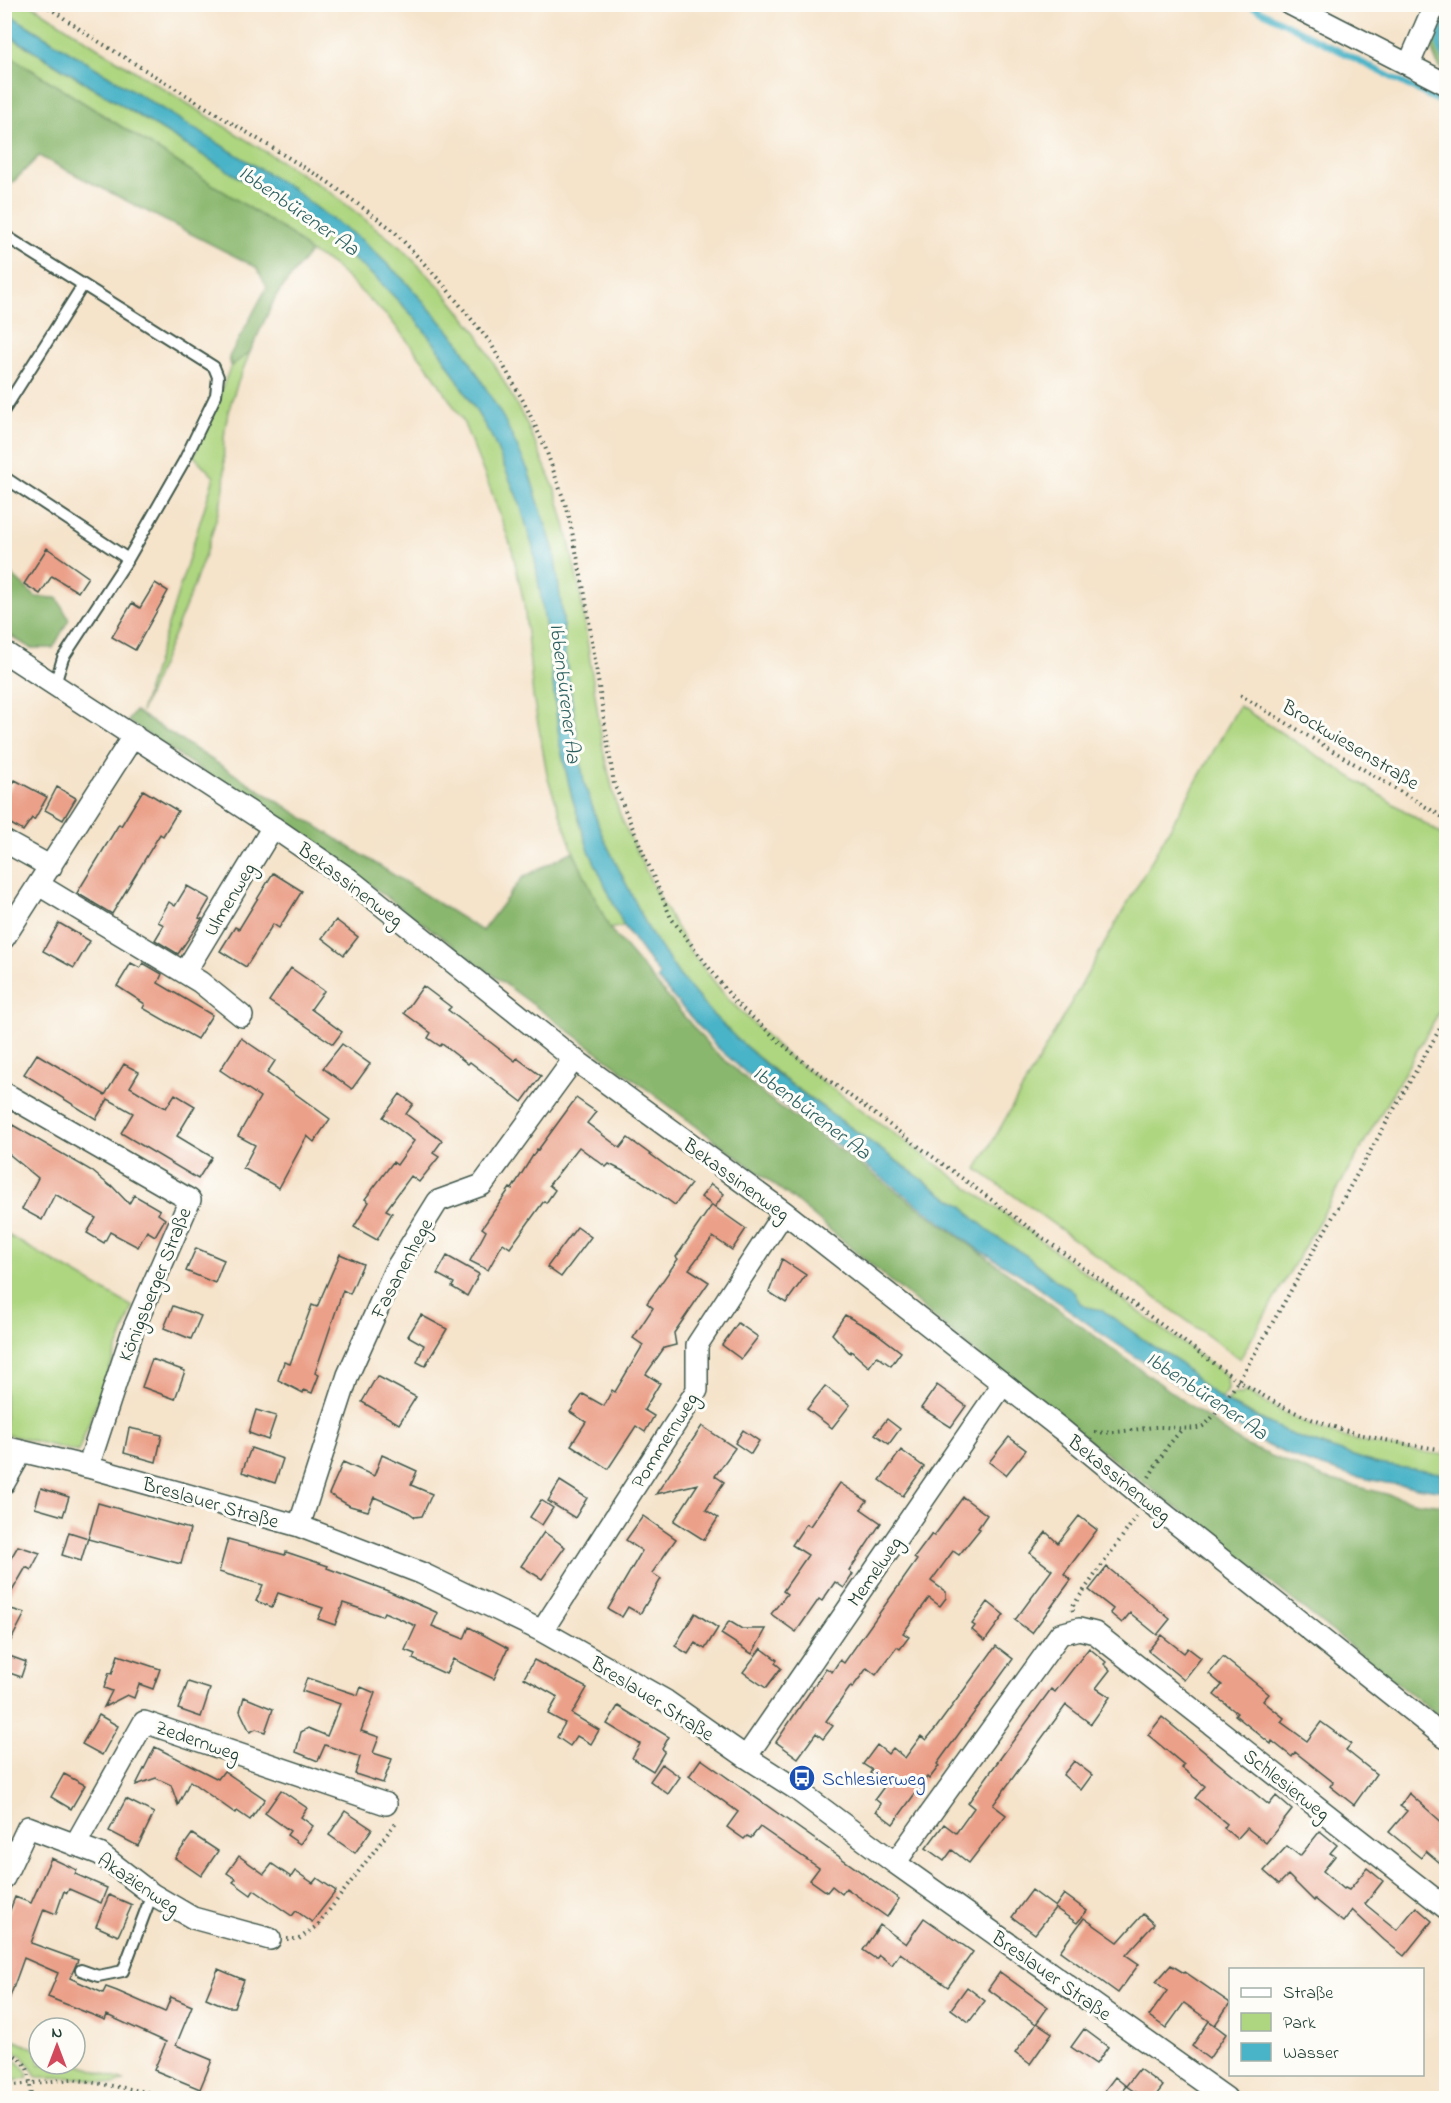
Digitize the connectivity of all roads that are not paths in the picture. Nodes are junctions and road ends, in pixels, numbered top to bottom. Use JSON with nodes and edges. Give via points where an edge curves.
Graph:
{"nodes":[{"id":1,"x":1290,"y":4,"type":"edge"},
{"id":2,"x":1435,"y":4,"type":"edge"},
{"id":3,"x":1409,"y":64,"type":"junction"},
{"id":4,"x":1446,"y":84,"type":"edge"},
{"id":5,"x":4,"y":235,"type":"edge"},
{"id":6,"x":83,"y":285,"type":"junction"},
{"id":7,"x":4,"y":410,"type":"edge"},
{"id":8,"x":4,"y":477,"type":"edge"},
{"id":9,"x":128,"y":559,"type":"junction"},
{"id":10,"x":4,"y":652,"type":"edge"},
{"id":11,"x":55,"y":684,"type":"junction"},
{"id":12,"x":134,"y":735,"type":"junction"},
{"id":13,"x":273,"y":827,"type":"junction"},
{"id":14,"x":4,"y":841,"type":"edge"},
{"id":15,"x":51,"y":867,"type":"junction"},
{"id":16,"x":39,"y":885,"type":"junction"},
{"id":17,"x":4,"y":938,"type":"edge"},
{"id":18,"x":185,"y":972,"type":"junction"},
{"id":19,"x":243,"y":1016,"type":"dead end"},
{"id":20,"x":574,"y":1059,"type":"junction"},
{"id":21,"x":4,"y":1093,"type":"edge"},
{"id":22,"x":784,"y":1212,"type":"junction"},
{"id":23,"x":1003,"y":1384,"type":"junction"},
{"id":24,"x":13,"y":1449,"type":"edge"},
{"id":25,"x":88,"y":1467,"type":"junction"},
{"id":26,"x":4,"y":1483,"type":"edge"},
{"id":27,"x":299,"y":1526,"type":"junction"},
{"id":28,"x":542,"y":1631,"type":"junction"},
{"id":29,"x":1446,"y":1738,"type":"edge"},
{"id":30,"x":746,"y":1757,"type":"junction"},
{"id":31,"x":386,"y":1804,"type":"road end"},
{"id":32,"x":75,"y":1845,"type":"junction"},
{"id":33,"x":895,"y":1863,"type":"junction"},
{"id":34,"x":4,"y":1878,"type":"edge"},
{"id":35,"x":153,"y":1894,"type":"junction"},
{"id":36,"x":1446,"y":1908,"type":"edge"},
{"id":37,"x":270,"y":1939,"type":"road end"},
{"id":38,"x":81,"y":1970,"type":"dead end"},
{"id":39,"x":1226,"y":2098,"type":"edge"}],
"edges":[{"from":1,"to":3,"type":"street"},
{"from":2,"to":3,"type":"street"},
{"from":3,"to":4,"type":"street"},
{"from":5,"to":6,"type":"lane"},
{"from":6,"to":7,"type":"lane"},
{"from":6,"to":9,"type":"lane","via":[[214,367],[218,376],[216,396]]},
{"from":8,"to":9,"type":"lane"},
{"from":9,"to":11,"type":"lane","via":[[63,658]]},
{"from":10,"to":11,"type":"street","name":"Bekassinenweg"},
{"from":11,"to":12,"type":"street","name":"Bekassinenweg"},
{"from":12,"to":13,"type":"street","name":"Bekassinenweg"},
{"from":12,"to":15,"type":"street"},
{"from":13,"to":18,"type":"street","name":"Ulmenweg"},
{"from":13,"to":20,"type":"street","name":"Bekassinenweg","via":[[349,879]]},
{"from":14,"to":15,"type":"street"},
{"from":15,"to":16,"type":"street"},
{"from":16,"to":17,"type":"street"},
{"from":16,"to":18,"type":"street"},
{"from":18,"to":19,"type":"street"},
{"from":20,"to":22,"type":"street","name":"Bekassinenweg"},
{"from":20,"to":27,"type":"street","name":"Fasanenhege","via":[[482,1185],[438,1201],[395,1270],[348,1375]]},
{"from":21,"to":25,"type":"street","name":"Königsberger Straße","via":[[190,1200],[133,1330]]},
{"from":22,"to":23,"type":"street","name":"Bekassinenweg"},
{"from":22,"to":28,"type":"street","name":"Pommernweg","via":[[697,1345],[697,1390]]},
{"from":23,"to":29,"type":"street","name":"Bekassinenweg"},
{"from":23,"to":30,"type":"street","name":"Memelweg"},
{"from":24,"to":25,"type":"street","name":"Breslauer Straße"},
{"from":24,"to":26,"type":"street"},
{"from":25,"to":27,"type":"street","name":"Breslauer Straße"},
{"from":27,"to":28,"type":"street","name":"Breslauer Straße","via":[[421,1573]]},
{"from":28,"to":30,"type":"street","name":"Breslauer Straße","via":[[666,1701]]},
{"from":30,"to":33,"type":"street","name":"Breslauer Straße"},
{"from":31,"to":32,"type":"street","name":"Zedernweg","via":[[144,1722]]},
{"from":32,"to":34,"type":"street","name":"Akazienweg","via":[[28,1827]]},
{"from":32,"to":35,"type":"street","name":"Akazienweg","via":[[100,1854]]},
{"from":33,"to":36,"type":"street","name":"Schlesierweg","via":[[1060,1634],[1079,1629],[1095,1633]]},
{"from":33,"to":39,"type":"street","name":"Breslauer Straße"},
{"from":35,"to":37,"type":"street","name":"Akazienweg","via":[[193,1918]]},
{"from":35,"to":38,"type":"lane","via":[[123,1971],[98,1976]]}]}
